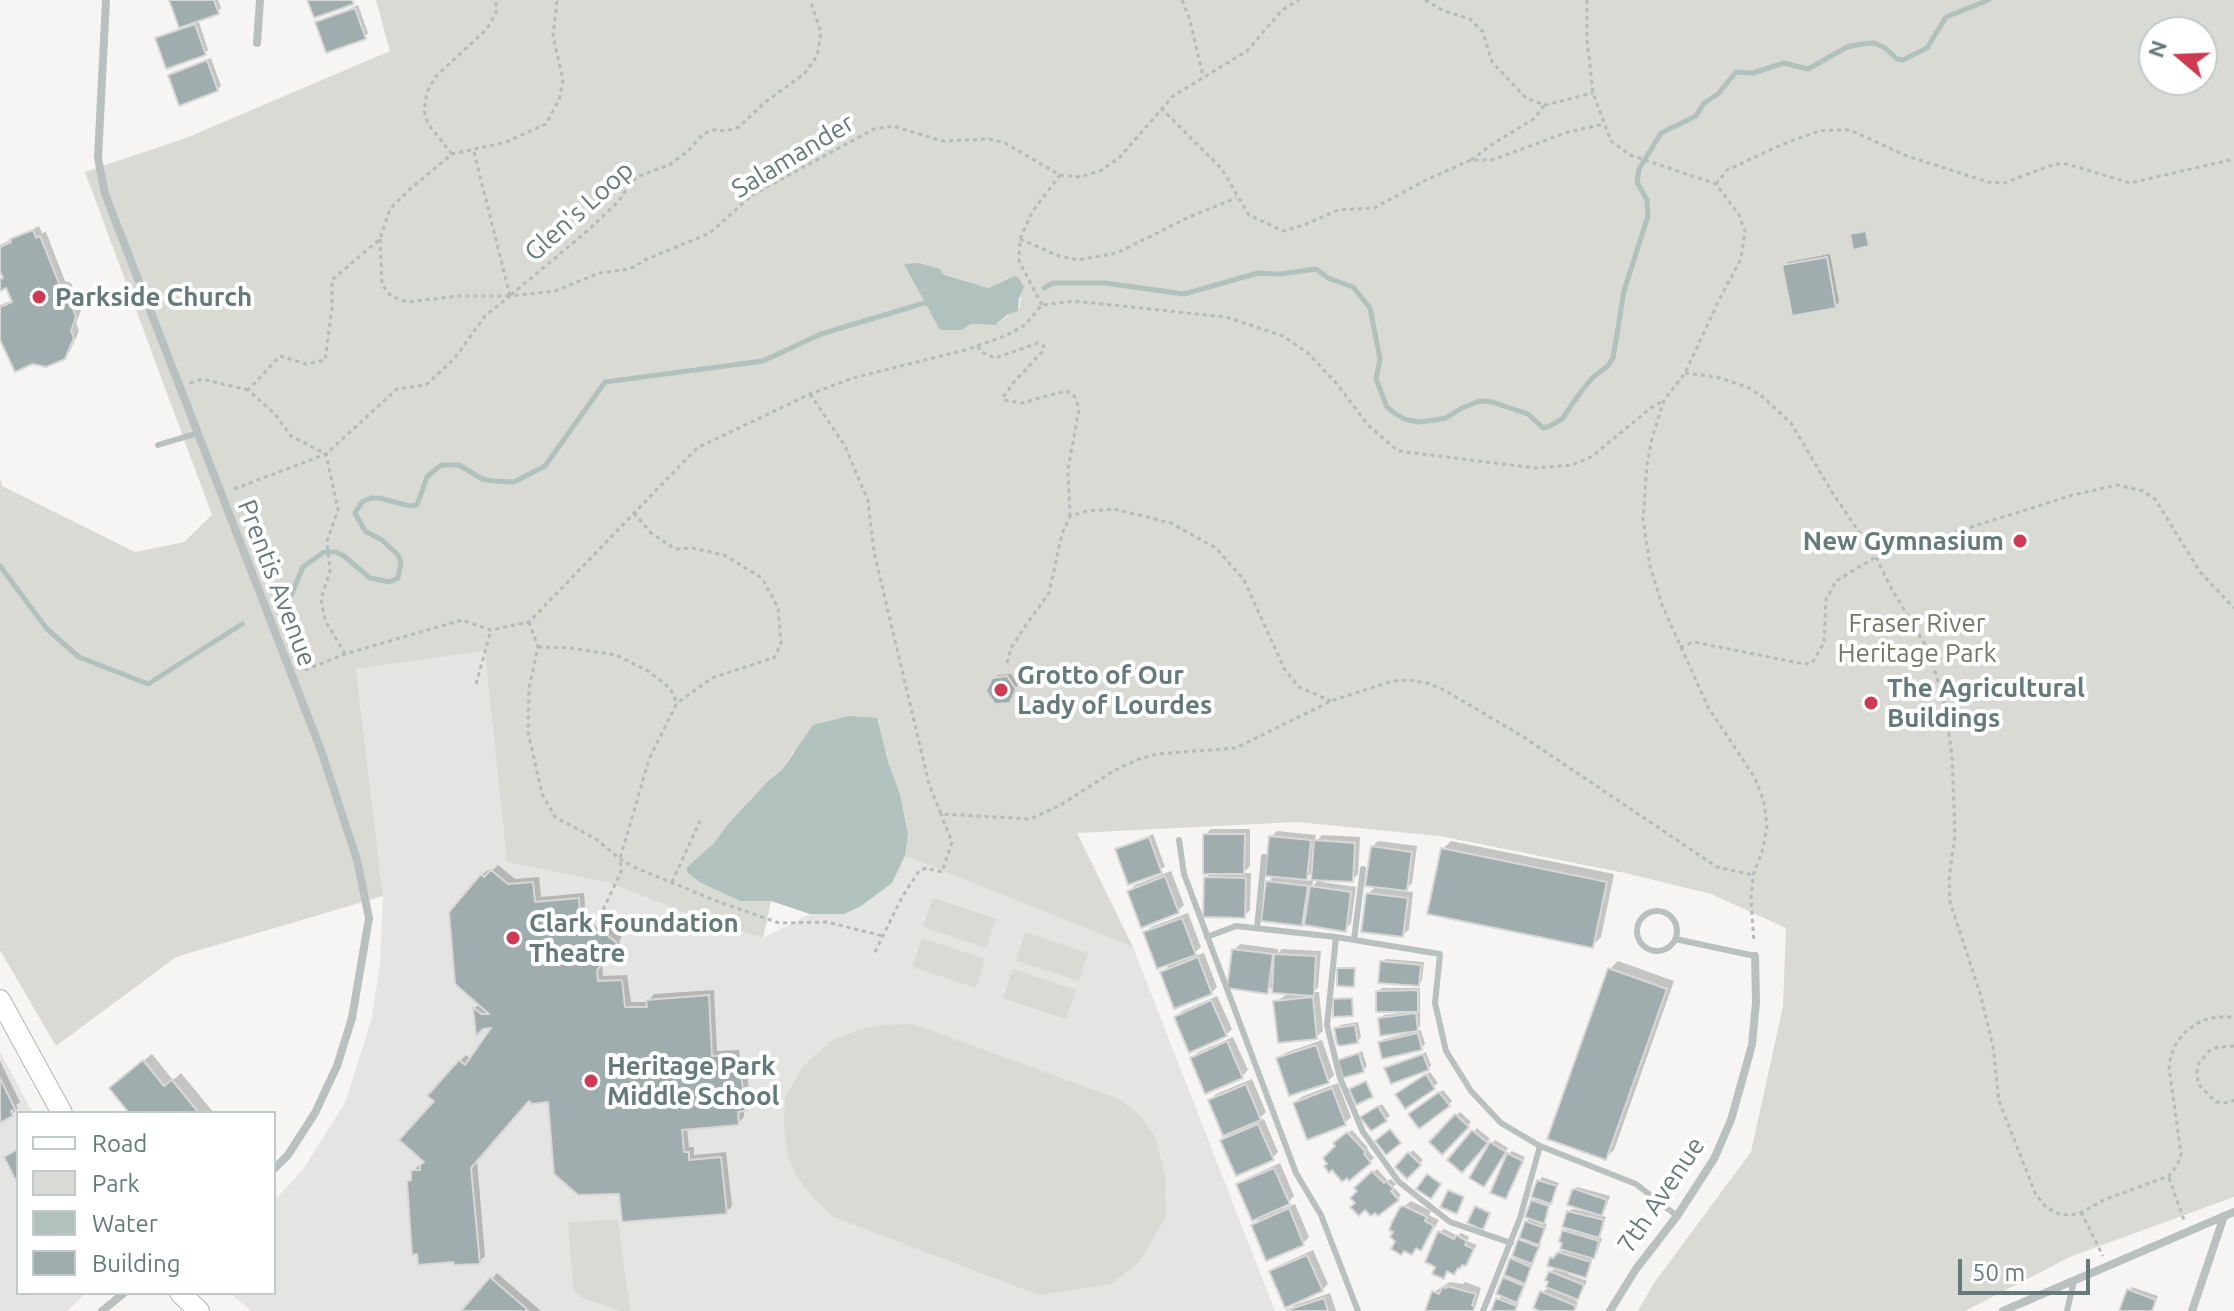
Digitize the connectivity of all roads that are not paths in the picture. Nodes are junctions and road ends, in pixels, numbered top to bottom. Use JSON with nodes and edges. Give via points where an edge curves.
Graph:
{"nodes":[{"id":1,"x":106,"y":0,"type":"edge"},
{"id":2,"x":260,"y":0,"type":"edge"},
{"id":3,"x":257,"y":43,"type":"dead end"},
{"id":4,"x":198,"y":433,"type":"junction"},
{"id":5,"x":158,"y":445,"type":"dead end"},
{"id":6,"x":1179,"y":840,"type":"dead end"},
{"id":7,"x":1264,"y":857,"type":"dead end"},
{"id":8,"x":1363,"y":869,"type":"dead end"},
{"id":9,"x":1257,"y":928,"type":"junction"},
{"id":10,"x":1207,"y":937,"type":"junction"},
{"id":11,"x":1336,"y":937,"type":"junction"},
{"id":12,"x":1675,"y":939,"type":"junction"},
{"id":13,"x":1354,"y":940,"type":"junction"},
{"id":14,"x":1755,"y":956,"type":"joint"},
{"id":15,"x":0,"y":1000,"type":"edge"},
{"id":16,"x":61,"y":1111,"type":"edge"},
{"id":17,"x":1540,"y":1146,"type":"junction"},
{"id":18,"x":276,"y":1167,"type":"edge"},
{"id":19,"x":2234,"y":1212,"type":"edge"},
{"id":20,"x":1677,"y":1216,"type":"junction"},
{"id":21,"x":2224,"y":1216,"type":"junction"},
{"id":22,"x":1511,"y":1243,"type":"junction"},
{"id":23,"x":2074,"y":1281,"type":"junction"},
{"id":24,"x":122,"y":1295,"type":"edge"},
{"id":25,"x":182,"y":1295,"type":"edge"},
{"id":26,"x":102,"y":1311,"type":"edge"},
{"id":27,"x":199,"y":1311,"type":"edge"},
{"id":28,"x":1358,"y":1311,"type":"edge"},
{"id":29,"x":1483,"y":1311,"type":"edge"},
{"id":30,"x":1610,"y":1311,"type":"edge"},
{"id":31,"x":2003,"y":1311,"type":"edge"},
{"id":32,"x":2067,"y":1311,"type":"edge"},
{"id":33,"x":2192,"y":1311,"type":"edge"}],
"edges":[{"from":1,"to":4,"type":"street","name":"Prentis Avenue","via":[[98,158],[105,194]]},
{"from":2,"to":3,"type":"street"},
{"from":4,"to":5,"type":"lane"},
{"from":4,"to":18,"type":"street","name":"Prentis Avenue","via":[[322,753],[353,847],[369,918],[352,1018],[337,1066],[315,1113]]},
{"from":6,"to":10,"type":"lane","via":[[1184,874]]},
{"from":7,"to":9,"type":"lane"},
{"from":8,"to":13,"type":"lane"},
{"from":9,"to":10,"type":"lane","via":[[1236,926]]},
{"from":9,"to":11,"type":"lane"},
{"from":10,"to":28,"type":"lane","via":[[1296,1173],[1321,1215]]},
{"from":11,"to":13,"type":"lane"},
{"from":11,"to":22,"type":"lane","via":[[1327,1025],[1340,1078],[1363,1132],[1399,1182],[1450,1222]]},
{"from":12,"to":12,"type":"lane","via":[[1660,951],[1646,949],[1636,932],[1640,919],[1651,911],[1664,912],[1677,926]]},
{"from":12,"to":14,"type":"lane"},
{"from":13,"to":17,"type":"lane","via":[[1440,954],[1435,1003],[1446,1051],[1471,1091],[1501,1123]]},
{"from":14,"to":20,"type":"street","name":"7th Avenue","via":[[1753,1031],[1743,1084],[1714,1159]]},
{"from":15,"to":16,"type":"main road"},
{"from":17,"to":20,"type":"lane","via":[[1636,1184]]},
{"from":17,"to":22,"type":"lane"},
{"from":19,"to":21,"type":"street"},
{"from":20,"to":30,"type":"street","name":"7th Avenue"},
{"from":21,"to":23,"type":"street"},
{"from":21,"to":33,"type":"street"},
{"from":22,"to":29,"type":"lane"},
{"from":23,"to":31,"type":"street"},
{"from":23,"to":32,"type":"lane"},
{"from":24,"to":26,"type":"street"},
{"from":25,"to":27,"type":"main road"}]}
